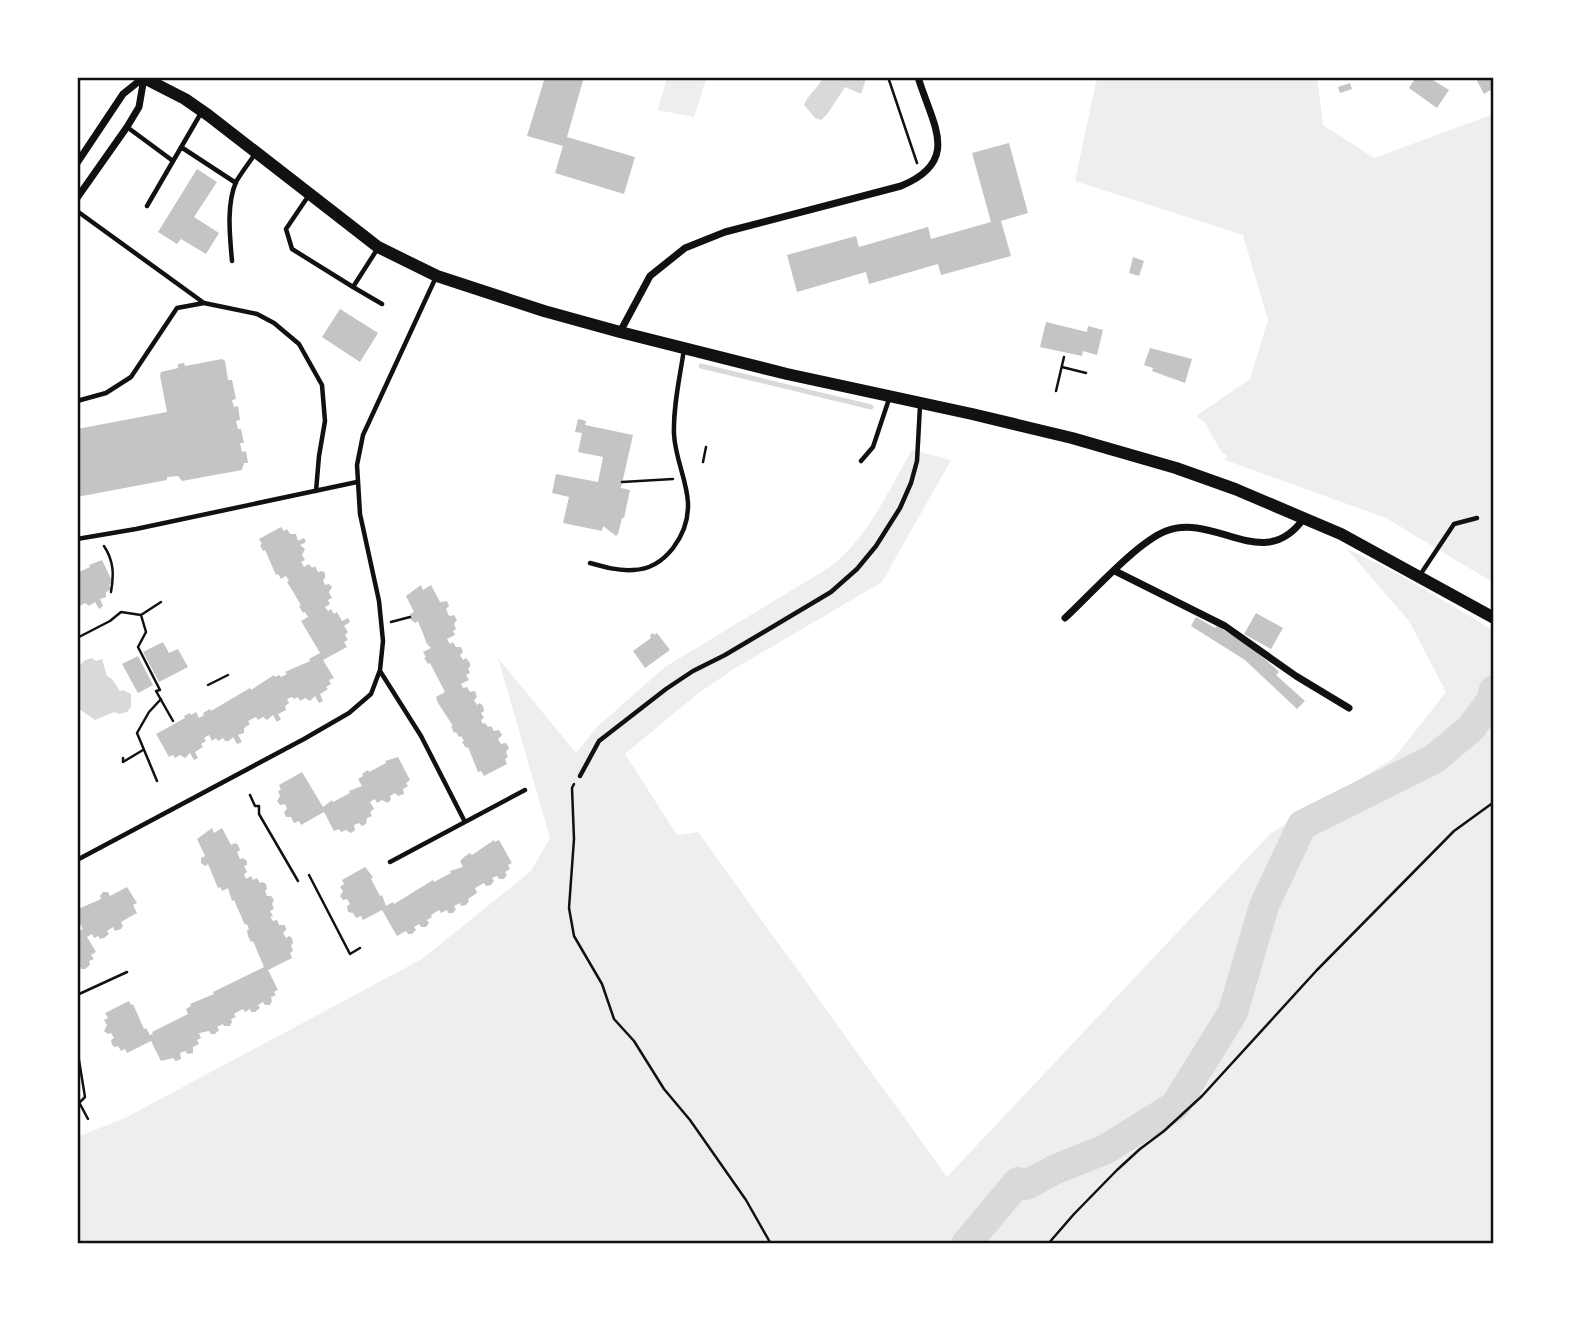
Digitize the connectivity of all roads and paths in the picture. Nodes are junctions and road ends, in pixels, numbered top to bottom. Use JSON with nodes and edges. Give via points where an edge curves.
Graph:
{"nodes":[{"id":1,"x":888,"y":77,"type":"edge"},
{"id":2,"x":918,"y":77,"type":"edge"},
{"id":3,"x":143,"y":78,"type":"edge"},
{"id":4,"x":202,"y":112,"type":"junction"},
{"id":5,"x":127,"y":127,"type":"junction"},
{"id":6,"x":181,"y":147,"type":"junction"},
{"id":7,"x":255,"y":153,"type":"junction"},
{"id":8,"x":173,"y":161,"type":"junction"},
{"id":9,"x":77,"y":163,"type":"edge"},
{"id":10,"x":922,"y":175,"type":"junction"},
{"id":11,"x":236,"y":183,"type":"junction"},
{"id":12,"x":309,"y":195,"type":"junction"},
{"id":13,"x":77,"y":198,"type":"edge"},
{"id":14,"x":147,"y":206,"type":"dead end"},
{"id":15,"x":77,"y":211,"type":"edge"},
{"id":16,"x":378,"y":247,"type":"junction"},
{"id":17,"x":232,"y":261,"type":"dead end"},
{"id":18,"x":437,"y":276,"type":"junction"},
{"id":19,"x":353,"y":287,"type":"junction"},
{"id":20,"x":204,"y":303,"type":"junction"},
{"id":21,"x":382,"y":304,"type":"dead end"},
{"id":22,"x":620,"y":332,"type":"junction"},
{"id":23,"x":684,"y":348,"type":"junction"},
{"id":24,"x":1064,"y":357,"type":"dead end"},
{"id":25,"x":1062,"y":367,"type":"junction"},
{"id":26,"x":1086,"y":373,"type":"dead end"},
{"id":27,"x":1056,"y":391,"type":"dead end"},
{"id":28,"x":890,"y":397,"type":"junction"},
{"id":29,"x":77,"y":401,"type":"edge"},
{"id":30,"x":920,"y":403,"type":"junction"},
{"id":31,"x":706,"y":447,"type":"dead end"},
{"id":32,"x":861,"y":461,"type":"dead end"},
{"id":33,"x":703,"y":462,"type":"dead end"},
{"id":34,"x":683,"y":480,"type":"junction"},
{"id":35,"x":357,"y":482,"type":"junction"},
{"id":36,"x":622,"y":482,"type":"dead end"},
{"id":37,"x":316,"y":491,"type":"junction"},
{"id":38,"x":1304,"y":518,"type":"junction"},
{"id":39,"x":1477,"y":518,"type":"dead end"},
{"id":40,"x":77,"y":539,"type":"edge"},
{"id":41,"x":104,"y":546,"type":"dead end"},
{"id":42,"x":590,"y":563,"type":"dead end"},
{"id":43,"x":1115,"y":571,"type":"junction"},
{"id":44,"x":1419,"y":576,"type":"junction"},
{"id":45,"x":111,"y":592,"type":"dead end"},
{"id":46,"x":162,"y":602,"type":"dead end"},
{"id":47,"x":141,"y":615,"type":"junction"},
{"id":48,"x":410,"y":617,"type":"dead end"},
{"id":49,"x":1065,"y":618,"type":"dead end"},
{"id":50,"x":1494,"y":618,"type":"edge"},
{"id":51,"x":391,"y":622,"type":"dead end"},
{"id":52,"x":77,"y":638,"type":"edge"},
{"id":53,"x":380,"y":670,"type":"junction"},
{"id":54,"x":228,"y":675,"type":"dead end"},
{"id":55,"x":208,"y":685,"type":"dead end"},
{"id":56,"x":161,"y":699,"type":"junction"},
{"id":57,"x":1349,"y":708,"type":"dead end"},
{"id":58,"x":173,"y":721,"type":"dead end"},
{"id":59,"x":142,"y":750,"type":"junction"},
{"id":60,"x":123,"y":758,"type":"dead end"},
{"id":61,"x":580,"y":776,"type":"joint"},
{"id":62,"x":157,"y":781,"type":"dead end"},
{"id":63,"x":526,"y":790,"type":"dead end"},
{"id":64,"x":250,"y":795,"type":"dead end"},
{"id":65,"x":1494,"y":802,"type":"edge"},
{"id":66,"x":465,"y":822,"type":"junction"},
{"id":67,"x":77,"y":860,"type":"edge"},
{"id":68,"x":390,"y":862,"type":"dead end"},
{"id":69,"x":309,"y":875,"type":"dead end"},
{"id":70,"x":298,"y":881,"type":"dead end"},
{"id":71,"x":360,"y":948,"type":"dead end"},
{"id":72,"x":127,"y":972,"type":"dead end"},
{"id":73,"x":77,"y":995,"type":"edge"},
{"id":74,"x":77,"y":1048,"type":"edge"},
{"id":75,"x":78,"y":1105,"type":"edge"},
{"id":76,"x":88,"y":1119,"type":"dead end"},
{"id":77,"x":771,"y":1244,"type":"edge"},
{"id":78,"x":1048,"y":1244,"type":"edge"}],
"edges":[{"from":1,"to":10,"type":"path"},
{"from":2,"to":10,"type":"street","via":[[939,144],[931,169]]},
{"from":3,"to":4,"type":"main road"},
{"from":3,"to":5,"type":"street","via":[[139,107]]},
{"from":3,"to":9,"type":"street","via":[[123,94]]},
{"from":4,"to":6,"type":"lane"},
{"from":4,"to":7,"type":"main road"},
{"from":5,"to":8,"type":"lane"},
{"from":5,"to":13,"type":"street"},
{"from":6,"to":8,"type":"lane"},
{"from":6,"to":11,"type":"lane"},
{"from":7,"to":11,"type":"lane"},
{"from":7,"to":12,"type":"main road"},
{"from":8,"to":14,"type":"lane"},
{"from":10,"to":22,"type":"street","via":[[901,186],[725,232],[685,248],[650,276]]},
{"from":11,"to":17,"type":"lane"},
{"from":12,"to":16,"type":"main road"},
{"from":12,"to":19,"type":"lane","via":[[286,229],[292,249]]},
{"from":15,"to":20,"type":"lane"},
{"from":16,"to":18,"type":"main road"},
{"from":16,"to":19,"type":"lane"},
{"from":18,"to":22,"type":"main road"},
{"from":18,"to":35,"type":"lane","via":[[363,435]]},
{"from":19,"to":21,"type":"lane"},
{"from":20,"to":29,"type":"lane","via":[[177,308],[131,377],[106,393]]},
{"from":20,"to":37,"type":"lane","via":[[257,314],[274,323],[309,359],[322,386],[325,421]]},
{"from":22,"to":23,"type":"main road"},
{"from":23,"to":28,"type":"main road"},
{"from":23,"to":34,"type":"lane","via":[[674,437]]},
{"from":24,"to":25,"type":"path"},
{"from":25,"to":26,"type":"path"},
{"from":25,"to":27,"type":"path"},
{"from":28,"to":30,"type":"main road"},
{"from":28,"to":32,"type":"lane","via":[[873,447]]},
{"from":30,"to":38,"type":"main road","via":[[1176,468]]},
{"from":30,"to":61,"type":"lane","via":[[917,461],[911,483],[876,546],[857,569],[831,592],[656,697],[599,741]]},
{"from":31,"to":33,"type":"path"},
{"from":34,"to":36,"type":"path"},
{"from":34,"to":42,"type":"lane","via":[[687,522],[676,546],[656,564],[635,571]]},
{"from":35,"to":37,"type":"lane"},
{"from":35,"to":53,"type":"lane","via":[[382,619]]},
{"from":37,"to":40,"type":"lane"},
{"from":38,"to":43,"type":"street","via":[[1289,535],[1271,543],[1198,528],[1167,530],[1146,541]]},
{"from":38,"to":44,"type":"main road"},
{"from":39,"to":44,"type":"lane","via":[[1454,524]]},
{"from":41,"to":45,"type":"path","via":[[113,569]]},
{"from":43,"to":49,"type":"street"},
{"from":43,"to":57,"type":"street","via":[[1225,626]]},
{"from":44,"to":50,"type":"main road"},
{"from":46,"to":47,"type":"path"},
{"from":47,"to":52,"type":"path","via":[[121,612]]},
{"from":47,"to":56,"type":"path","via":[[146,632],[138,647]]},
{"from":48,"to":51,"type":"path"},
{"from":53,"to":66,"type":"lane","via":[[421,736]]},
{"from":53,"to":67,"type":"lane","via":[[370,694],[337,720]]},
{"from":54,"to":55,"type":"path"},
{"from":56,"to":58,"type":"path"},
{"from":56,"to":59,"type":"path","via":[[137,733]]},
{"from":59,"to":60,"type":"path","via":[[123,762]]},
{"from":59,"to":62,"type":"path"},
{"from":61,"to":77,"type":"path","via":[[572,788],[569,908],[574,936],[602,984],[614,1019],[746,1200]]},
{"from":63,"to":66,"type":"lane"},
{"from":64,"to":70,"type":"path"},
{"from":65,"to":78,"type":"path","via":[[1454,831],[1202,1096],[1118,1170]]},
{"from":66,"to":68,"type":"lane"},
{"from":69,"to":71,"type":"path","via":[[350,954]]},
{"from":72,"to":73,"type":"path"},
{"from":74,"to":75,"type":"path","via":[[85,1097]]},
{"from":75,"to":76,"type":"path"}]}
